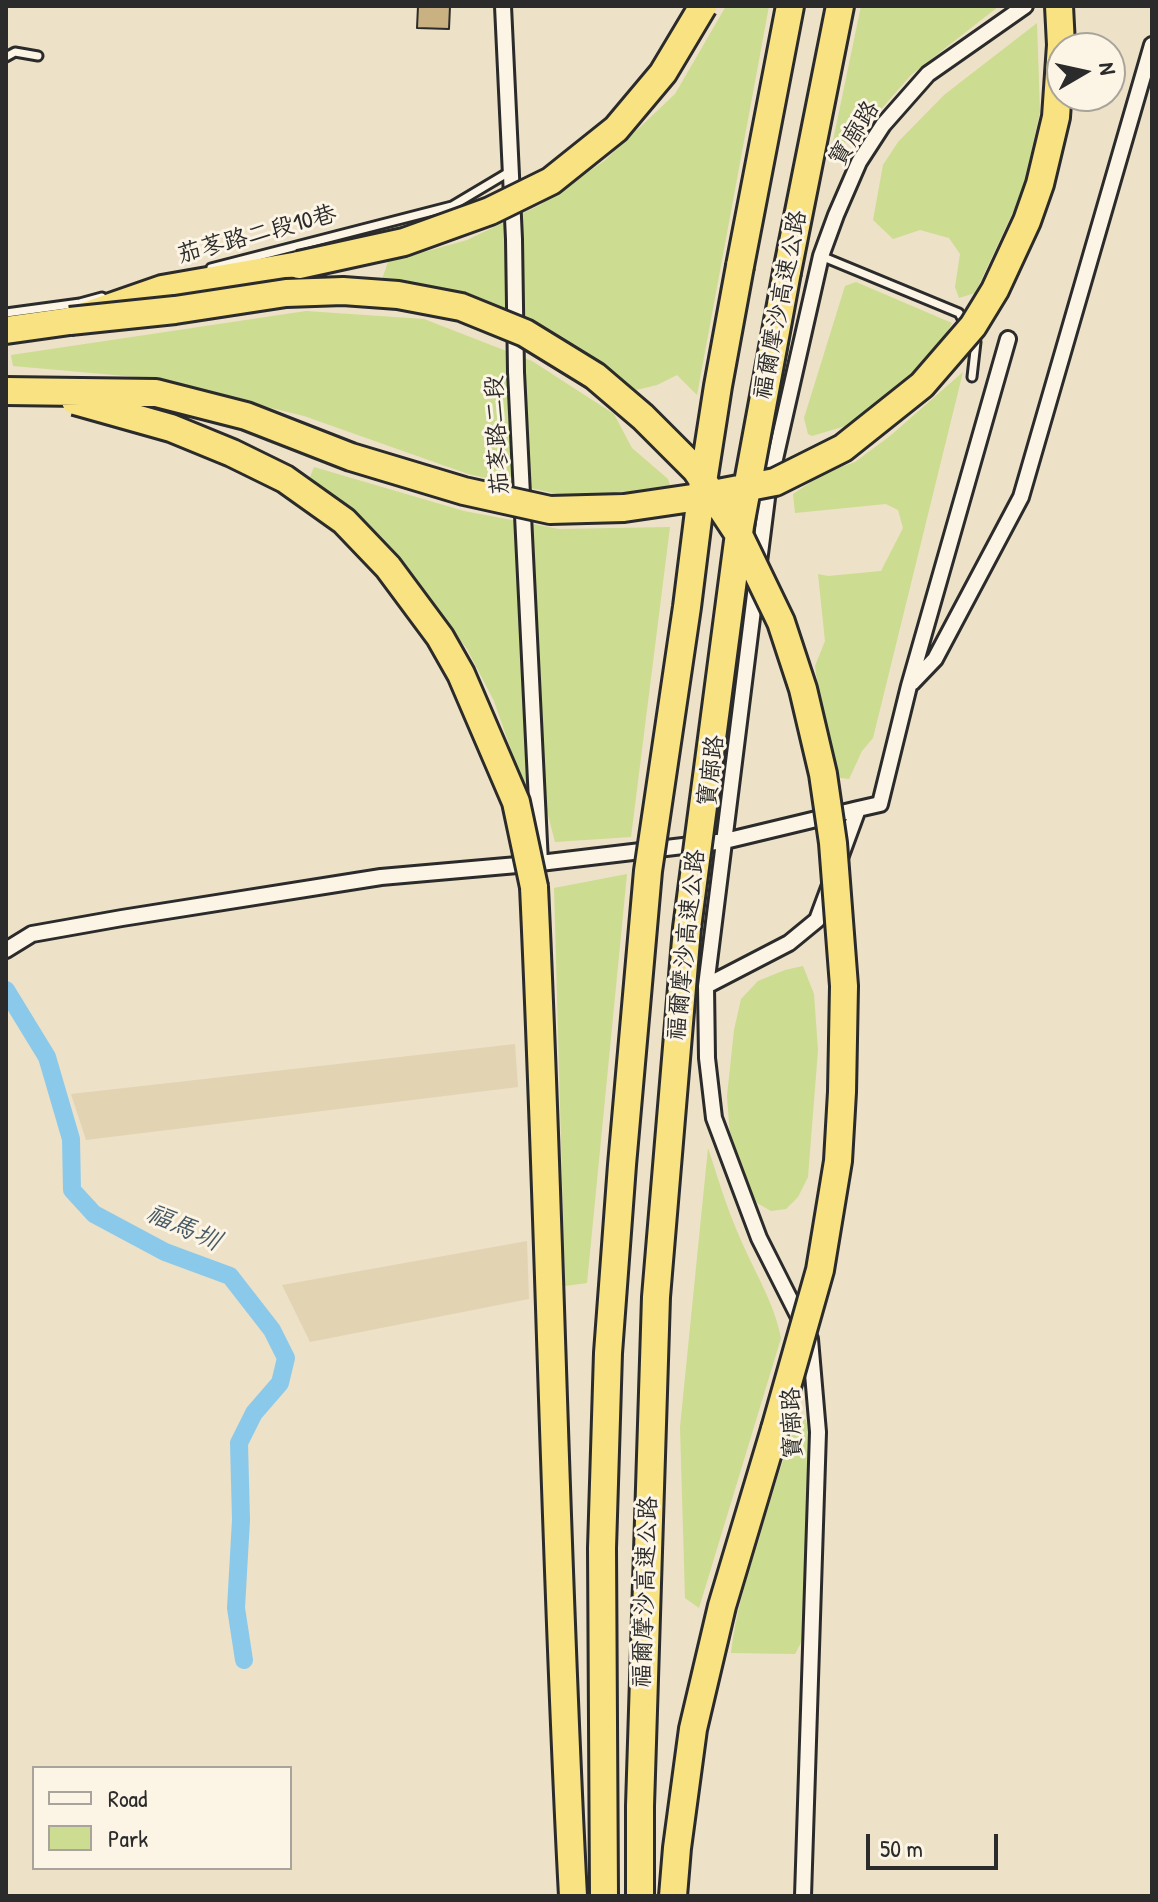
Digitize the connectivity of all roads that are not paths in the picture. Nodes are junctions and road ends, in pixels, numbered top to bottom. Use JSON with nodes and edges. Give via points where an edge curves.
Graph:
{"nodes":[{"id":1,"x":503,"y":6,"type":"edge"},
{"id":2,"x":703,"y":6,"type":"edge"},
{"id":3,"x":790,"y":6,"type":"edge"},
{"id":4,"x":840,"y":6,"type":"edge"},
{"id":5,"x":1025,"y":6,"type":"edge"},
{"id":6,"x":1059,"y":6,"type":"edge"},
{"id":7,"x":1152,"y":45,"type":"edge"},
{"id":8,"x":38,"y":56,"type":"dead end"},
{"id":9,"x":6,"y":57,"type":"edge"},
{"id":10,"x":510,"y":171,"type":"junction"},
{"id":11,"x":821,"y":256,"type":"junction"},
{"id":12,"x":202,"y":270,"type":"dead end"},
{"id":13,"x":172,"y":278,"type":"dead end"},
{"id":14,"x":141,"y":286,"type":"dead end"},
{"id":15,"x":110,"y":294,"type":"dead end"},
{"id":16,"x":6,"y":313,"type":"edge"},
{"id":17,"x":70,"y":321,"type":"junction"},
{"id":18,"x":6,"y":330,"type":"edge"},
{"id":19,"x":1008,"y":339,"type":"dead end"},
{"id":20,"x":972,"y":377,"type":"dead end"},
{"id":21,"x":6,"y":391,"type":"edge"},
{"id":22,"x":41,"y":391,"type":"junction"},
{"id":23,"x":909,"y":686,"type":"junction"},
{"id":24,"x":858,"y":809,"type":"junction"},
{"id":25,"x":725,"y":841,"type":"junction"},
{"id":26,"x":540,"y":863,"type":"junction"},
{"id":27,"x":6,"y":950,"type":"edge"},
{"id":28,"x":706,"y":986,"type":"junction"},
{"id":29,"x":573,"y":1896,"type":"edge"},
{"id":30,"x":604,"y":1896,"type":"edge"},
{"id":31,"x":640,"y":1896,"type":"edge"},
{"id":32,"x":673,"y":1896,"type":"edge"},
{"id":33,"x":803,"y":1896,"type":"edge"}],
"edges":[{"from":1,"to":10,"type":"street","name":"茄苳路二段"},
{"from":2,"to":17,"type":"highway","bridge":true,"via":[[663,73],[616,129],[539,187],[404,242],[162,289]]},
{"from":3,"to":30,"type":"highway","name":"福爾摩沙高速公路","bridge":true,"via":[[718,386],[648,871],[608,1353],[602,1548]]},
{"from":4,"to":31,"type":"highway","name":"福爾摩沙高速公路","bridge":true,"via":[[740,526],[687,928],[656,1297]]},
{"from":5,"to":11,"type":"street","name":"寶廍路","via":[[928,74],[883,125],[859,162]]},
{"from":6,"to":22,"type":"highway","bridge":true,"via":[[1056,117],[1040,184],[995,290],[973,326],[922,385],[843,448],[775,482],[624,508],[550,510],[464,491],[351,457],[246,416],[156,393]]},
{"from":7,"to":23,"type":"street","via":[[1021,497],[935,659]]},
{"from":8,"to":9,"type":"lane","via":[[15,52]]},
{"from":10,"to":12,"type":"lane","name":"茄苳路二段10巷","via":[[452,206]]},
{"from":10,"to":26,"type":"street","name":"茄苳路二段"},
{"from":11,"to":20,"type":"lane","via":[[959,313],[976,342]]},
{"from":11,"to":25,"type":"street","name":"寶廍路","via":[[768,490]]},
{"from":13,"to":14,"type":"lane","name":"茄苳路二段10巷"},
{"from":15,"to":16,"type":"lane"},
{"from":17,"to":18,"type":"highway"},
{"from":17,"to":32,"type":"highway","bridge":true,"via":[[286,293],[343,291],[461,307],[525,333],[595,376],[696,470],[739,535],[781,622],[823,774],[833,843],[844,986],[838,1161],[820,1270],[722,1606],[693,1729]]},
{"from":19,"to":23,"type":"street"},
{"from":21,"to":22,"type":"highway","bridge":true},
{"from":22,"to":29,"type":"highway","bridge":true,"via":[[171,428],[232,453],[285,479],[344,521],[388,567],[440,637],[467,686],[516,802],[534,887]]},
{"from":23,"to":24,"type":"street","via":[[880,804]]},
{"from":24,"to":25,"type":"street"},
{"from":24,"to":28,"type":"street","via":[[817,920],[789,943]]},
{"from":25,"to":26,"type":"street"},
{"from":25,"to":28,"type":"street","name":"寶廍路"},
{"from":26,"to":27,"type":"street","via":[[381,877],[122,918],[32,934]]},
{"from":28,"to":33,"type":"street","name":"寶廍路","via":[[714,1118],[759,1238],[810,1339],[818,1432]]}]}
